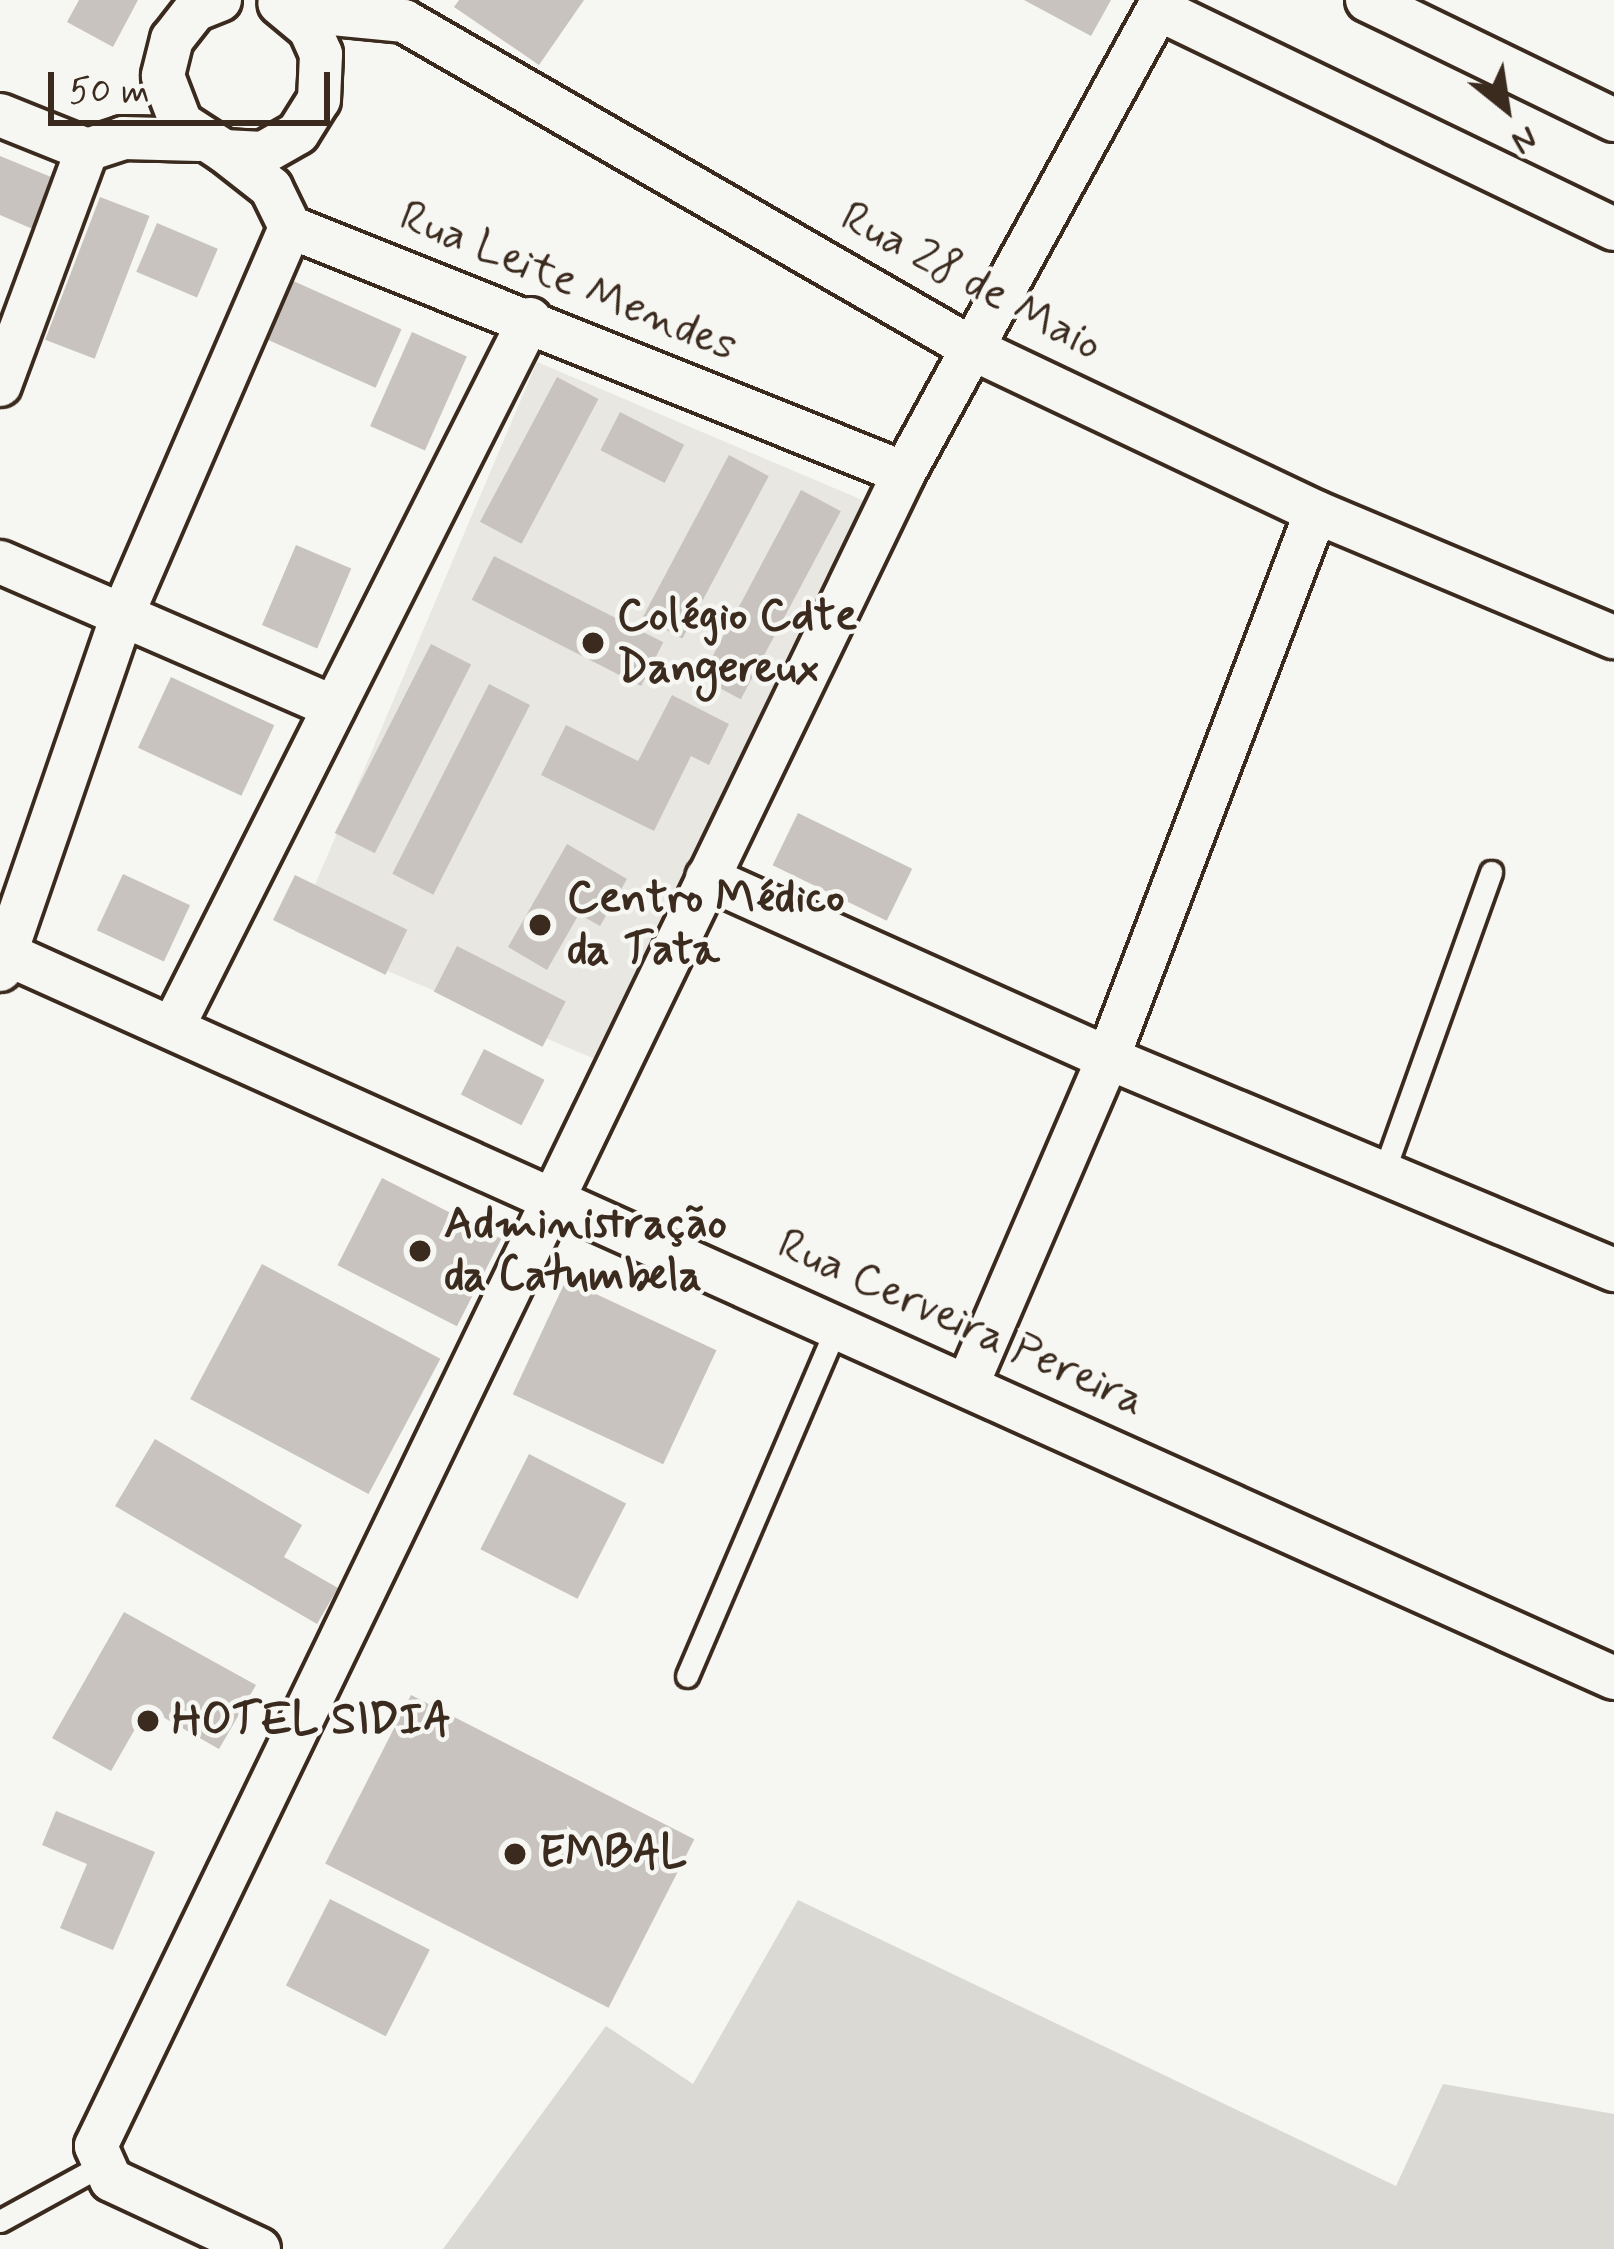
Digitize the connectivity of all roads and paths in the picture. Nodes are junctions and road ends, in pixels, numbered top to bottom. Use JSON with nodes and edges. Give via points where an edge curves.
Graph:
{"nodes":[{"id":1,"x":220,"y":0,"type":"edge"},
{"id":2,"x":1367,"y":0,"type":"edge"},
{"id":3,"x":1160,"y":4,"type":"edge"},
{"id":4,"x":282,"y":5,"type":"edge"},
{"id":5,"x":398,"y":15,"type":"edge"},
{"id":6,"x":164,"y":76,"type":"junction"},
{"id":7,"x":323,"y":81,"type":"junction"},
{"id":8,"x":0,"y":115,"type":"edge"},
{"id":9,"x":1614,"y":120,"type":"edge"},
{"id":10,"x":298,"y":133,"type":"junction"},
{"id":11,"x":105,"y":144,"type":"junction"},
{"id":12,"x":212,"y":146,"type":"junction"},
{"id":13,"x":271,"y":188,"type":"junction"},
{"id":14,"x":290,"y":227,"type":"junction"},
{"id":15,"x":1614,"y":229,"type":"edge"},
{"id":16,"x":530,"y":319,"type":"junction"},
{"id":17,"x":976,"y":350,"type":"junction"},
{"id":18,"x":0,"y":386,"type":"edge"},
{"id":19,"x":904,"y":473,"type":"junction"},
{"id":20,"x":1316,"y":512,"type":"junction"},
{"id":21,"x":0,"y":562,"type":"edge"},
{"id":22,"x":122,"y":616,"type":"junction"},
{"id":23,"x":1614,"y":637,"type":"edge"},
{"id":24,"x":334,"y":707,"type":"junction"},
{"id":25,"x":1491,"y":872,"type":"dead end"},
{"id":26,"x":707,"y":878,"type":"junction"},
{"id":27,"x":2,"y":958,"type":"edge"},
{"id":28,"x":173,"y":1027,"type":"junction"},
{"id":29,"x":1108,"y":1058,"type":"junction"},
{"id":30,"x":1383,"y":1174,"type":"junction"},
{"id":31,"x":550,"y":1193,"type":"junction"},
{"id":32,"x":1614,"y":1270,"type":"edge"},
{"id":33,"x":838,"y":1322,"type":"junction"},
{"id":34,"x":969,"y":1381,"type":"junction"},
{"id":35,"x":688,"y":1676,"type":"dead end"},
{"id":36,"x":1614,"y":1678,"type":"edge"},
{"id":37,"x":100,"y":2166,"type":"junction"},
{"id":38,"x":0,"y":2221,"type":"edge"},
{"id":39,"x":259,"y":2249,"type":"edge"}],
"edges":[{"from":1,"to":6,"type":"street","via":[[195,10],[172,39]]},
{"from":2,"to":9,"type":"street"},
{"from":3,"to":15,"type":"street"},
{"from":3,"to":17,"type":"street"},
{"from":4,"to":5,"type":"street","name":"Rua 28 de Maio"},
{"from":4,"to":7,"type":"street","via":[[310,29]]},
{"from":5,"to":7,"type":"street"},
{"from":5,"to":17,"type":"street","name":"Rua 28 de Maio"},
{"from":6,"to":11,"type":"street"},
{"from":6,"to":12,"type":"street","via":[[181,123]]},
{"from":7,"to":10,"type":"street"},
{"from":8,"to":11,"type":"street"},
{"from":10,"to":12,"type":"street","via":[[262,153]]},
{"from":10,"to":13,"type":"street"},
{"from":11,"to":12,"type":"street"},
{"from":11,"to":18,"type":"street"},
{"from":12,"to":13,"type":"street"},
{"from":13,"to":14,"type":"street"},
{"from":14,"to":16,"type":"street","name":"Rua Leite Mendes"},
{"from":14,"to":22,"type":"street"},
{"from":16,"to":19,"type":"street","name":"Rua Leite Mendes"},
{"from":16,"to":24,"type":"street"},
{"from":17,"to":19,"type":"street"},
{"from":17,"to":20,"type":"street","name":"Rua 28 de Maio"},
{"from":19,"to":26,"type":"street"},
{"from":20,"to":23,"type":"street","name":"Rua 28 de Maio"},
{"from":20,"to":29,"type":"street"},
{"from":21,"to":22,"type":"street"},
{"from":22,"to":24,"type":"street"},
{"from":22,"to":27,"type":"street"},
{"from":24,"to":28,"type":"street"},
{"from":25,"to":30,"type":"lane"},
{"from":26,"to":29,"type":"street"},
{"from":26,"to":31,"type":"street"},
{"from":27,"to":28,"type":"street","name":"Rua Cerveira Pereira"},
{"from":28,"to":31,"type":"street","name":"Rua Cerveira Pereira"},
{"from":29,"to":30,"type":"street"},
{"from":29,"to":34,"type":"street"},
{"from":30,"to":32,"type":"street"},
{"from":31,"to":33,"type":"street","name":"Rua Cerveira Pereira"},
{"from":31,"to":37,"type":"street","via":[[96,2146]]},
{"from":33,"to":34,"type":"street","name":"Rua Cerveira Pereira"},
{"from":33,"to":35,"type":"lane"},
{"from":34,"to":36,"type":"street","name":"Rua Cerveira Pereira"},
{"from":37,"to":38,"type":"lane"},
{"from":37,"to":39,"type":"street","via":[[112,2180]]}]}
